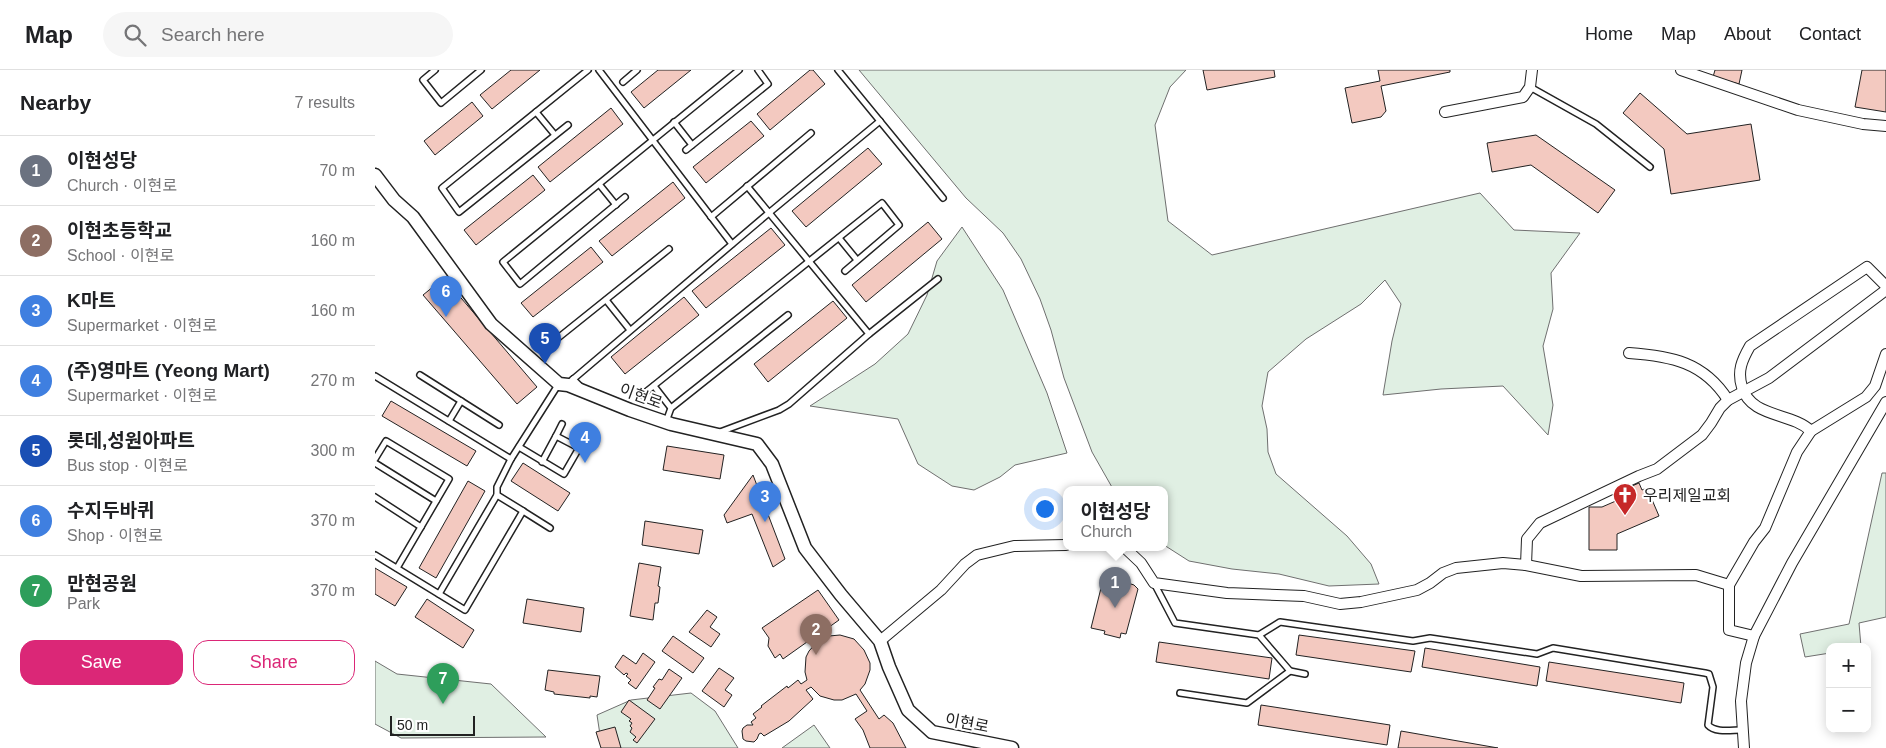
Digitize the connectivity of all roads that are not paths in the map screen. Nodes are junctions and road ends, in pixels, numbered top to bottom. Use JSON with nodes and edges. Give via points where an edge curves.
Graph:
{"nodes":[{"id":1,"x":435,"y":70,"type":"edge"},
{"id":2,"x":481,"y":70,"type":"edge"},
{"id":3,"x":588,"y":70,"type":"edge"},
{"id":4,"x":599,"y":70,"type":"edge"},
{"id":5,"x":637,"y":70,"type":"edge"},
{"id":6,"x":739,"y":70,"type":"edge"},
{"id":7,"x":758,"y":70,"type":"edge"},
{"id":8,"x":838,"y":70,"type":"edge"},
{"id":9,"x":1533,"y":70,"type":"edge"},
{"id":10,"x":1681,"y":70,"type":"edge"},
{"id":11,"x":631,"y":72,"type":"edge"},
{"id":12,"x":623,"y":82,"type":"dead end"},
{"id":13,"x":1529,"y":87,"type":"junction"},
{"id":14,"x":536,"y":112,"type":"junction"},
{"id":15,"x":1445,"y":112,"type":"dead end"},
{"id":16,"x":880,"y":121,"type":"junction"},
{"id":17,"x":675,"y":122,"type":"junction"},
{"id":18,"x":567,"y":126,"type":"dead end"},
{"id":19,"x":1886,"y":126,"type":"edge"},
{"id":20,"x":811,"y":133,"type":"dead end"},
{"id":21,"x":555,"y":135,"type":"junction"},
{"id":22,"x":652,"y":140,"type":"junction"},
{"id":23,"x":693,"y":145,"type":"junction"},
{"id":24,"x":686,"y":150,"type":"dead end"},
{"id":25,"x":1650,"y":167,"type":"dead end"},
{"id":26,"x":375,"y":175,"type":"edge"},
{"id":27,"x":599,"y":184,"type":"junction"},
{"id":28,"x":747,"y":186,"type":"junction"},
{"id":29,"x":625,"y":197,"type":"dead end"},
{"id":30,"x":943,"y":198,"type":"dead end"},
{"id":31,"x":616,"y":205,"type":"junction"},
{"id":32,"x":770,"y":212,"type":"junction"},
{"id":33,"x":711,"y":217,"type":"junction"},
{"id":34,"x":839,"y":238,"type":"junction"},
{"id":35,"x":732,"y":244,"type":"junction"},
{"id":36,"x":669,"y":249,"type":"dead end"},
{"id":37,"x":857,"y":260,"type":"junction"},
{"id":38,"x":809,"y":261,"type":"junction"},
{"id":39,"x":845,"y":270,"type":"dead end"},
{"id":40,"x":937,"y":279,"type":"dead end"},
{"id":41,"x":1886,"y":286,"type":"edge"},
{"id":42,"x":1886,"y":290,"type":"edge"},
{"id":43,"x":606,"y":300,"type":"junction"},
{"id":44,"x":788,"y":315,"type":"dead end"},
{"id":45,"x":631,"y":330,"type":"junction"},
{"id":46,"x":869,"y":334,"type":"junction"},
{"id":47,"x":558,"y":338,"type":"dead end"},
{"id":48,"x":1629,"y":353,"type":"dead end"},
{"id":49,"x":1886,"y":354,"type":"edge"},
{"id":50,"x":375,"y":376,"type":"edge"},
{"id":51,"x":420,"y":376,"type":"dead end"},
{"id":52,"x":567,"y":383,"type":"junction"},
{"id":53,"x":654,"y":386,"type":"junction"},
{"id":54,"x":1743,"y":393,"type":"junction"},
{"id":55,"x":642,"y":395,"type":"dead end"},
{"id":56,"x":1728,"y":400,"type":"junction"},
{"id":57,"x":461,"y":401,"type":"junction"},
{"id":58,"x":1886,"y":402,"type":"edge"},
{"id":59,"x":671,"y":408,"type":"junction"},
{"id":60,"x":667,"y":420,"type":"junction"},
{"id":61,"x":449,"y":421,"type":"junction"},
{"id":62,"x":562,"y":424,"type":"dead end"},
{"id":63,"x":499,"y":425,"type":"dead end"},
{"id":64,"x":1811,"y":431,"type":"junction"},
{"id":65,"x":556,"y":436,"type":"junction"},
{"id":66,"x":519,"y":447,"type":"junction"},
{"id":67,"x":375,"y":459,"type":"edge"},
{"id":68,"x":511,"y":459,"type":"junction"},
{"id":69,"x":542,"y":462,"type":"junction"},
{"id":70,"x":375,"y":463,"type":"edge"},
{"id":71,"x":497,"y":495,"type":"junction"},
{"id":72,"x":375,"y":497,"type":"edge"},
{"id":73,"x":436,"y":501,"type":"junction"},
{"id":74,"x":523,"y":511,"type":"junction"},
{"id":75,"x":421,"y":527,"type":"junction"},
{"id":76,"x":550,"y":528,"type":"dead end"},
{"id":77,"x":1063,"y":545,"type":"edge"},
{"id":78,"x":1128,"y":551,"type":"edge"},
{"id":79,"x":375,"y":555,"type":"edge"},
{"id":80,"x":1526,"y":565,"type":"junction"},
{"id":81,"x":397,"y":568,"type":"junction"},
{"id":82,"x":1154,"y":583,"type":"junction"},
{"id":83,"x":1729,"y":586,"type":"junction"},
{"id":84,"x":439,"y":594,"type":"junction"},
{"id":85,"x":1259,"y":635,"type":"junction"},
{"id":86,"x":1754,"y":636,"type":"junction"},
{"id":87,"x":881,"y":641,"type":"junction"},
{"id":88,"x":1290,"y":671,"type":"junction"},
{"id":89,"x":1305,"y":674,"type":"dead end"},
{"id":90,"x":1180,"y":694,"type":"dead end"},
{"id":91,"x":1741,"y":730,"type":"junction"},
{"id":92,"x":1012,"y":748,"type":"edge"},
{"id":93,"x":1744,"y":748,"type":"edge"}],
"edges":[{"from":1,"to":2,"type":"lane","via":[[423,80],[441,103]]},
{"from":3,"to":14,"type":"lane"},
{"from":4,"to":22,"type":"lane"},
{"from":5,"to":11,"type":"lane"},
{"from":6,"to":17,"type":"lane"},
{"from":7,"to":23,"type":"lane","via":[[768,84]]},
{"from":8,"to":16,"type":"lane"},
{"from":9,"to":13,"type":"street"},
{"from":10,"to":19,"type":"street","via":[[1798,110]]},
{"from":11,"to":12,"type":"lane"},
{"from":13,"to":15,"type":"street","via":[[1523,97]]},
{"from":13,"to":25,"type":"lane","via":[[1596,124]]},
{"from":14,"to":21,"type":"lane"},
{"from":14,"to":21,"type":"lane","via":[[442,188],[459,212]]},
{"from":16,"to":30,"type":"lane"},
{"from":16,"to":32,"type":"lane"},
{"from":17,"to":22,"type":"lane"},
{"from":17,"to":23,"type":"lane"},
{"from":18,"to":21,"type":"lane"},
{"from":20,"to":28,"type":"lane"},
{"from":22,"to":27,"type":"lane"},
{"from":22,"to":33,"type":"lane"},
{"from":23,"to":24,"type":"lane"},
{"from":26,"to":52,"type":"street","name":"이현로","via":[[394,200],[418,223],[491,324]]},
{"from":27,"to":31,"type":"lane"},
{"from":27,"to":31,"type":"lane","via":[[503,262],[520,284]]},
{"from":28,"to":32,"type":"lane"},
{"from":28,"to":33,"type":"lane"},
{"from":29,"to":31,"type":"lane"},
{"from":32,"to":35,"type":"lane"},
{"from":32,"to":38,"type":"lane"},
{"from":33,"to":35,"type":"lane"},
{"from":34,"to":37,"type":"lane"},
{"from":34,"to":37,"type":"lane","via":[[882,203],[899,225]]},
{"from":34,"to":38,"type":"lane"},
{"from":35,"to":45,"type":"lane"},
{"from":36,"to":43,"type":"lane"},
{"from":37,"to":39,"type":"lane"},
{"from":38,"to":46,"type":"lane"},
{"from":38,"to":53,"type":"lane"},
{"from":40,"to":46,"type":"lane"},
{"from":41,"to":54,"type":"street","via":[[1867,267],[1750,346],[1739,370]]},
{"from":42,"to":54,"type":"street","via":[[1776,373]]},
{"from":43,"to":45,"type":"lane"},
{"from":43,"to":47,"type":"lane"},
{"from":44,"to":59,"type":"lane"},
{"from":45,"to":52,"type":"lane"},
{"from":46,"to":60,"type":"lane","via":[[779,410],[721,432]]},
{"from":48,"to":56,"type":"street","via":[[1667,357],[1685,364],[1713,380]]},
{"from":49,"to":64,"type":"street","via":[[1875,386],[1866,397]]},
{"from":50,"to":61,"type":"lane"},
{"from":51,"to":57,"type":"lane"},
{"from":52,"to":60,"type":"lane"},
{"from":52,"to":66,"type":"lane"},
{"from":52,"to":87,"type":"street","name":"이현로","via":[[671,424],[757,444],[772,464],[805,548]]},
{"from":53,"to":55,"type":"lane"},
{"from":53,"to":59,"type":"lane"},
{"from":54,"to":56,"type":"street"},
{"from":54,"to":64,"type":"street","via":[[1751,403]]},
{"from":56,"to":80,"type":"street","via":[[1702,435],[1657,469],[1540,523],[1527,539]]},
{"from":57,"to":61,"type":"lane"},
{"from":57,"to":63,"type":"lane"},
{"from":58,"to":86,"type":"street","via":[[1792,563]]},
{"from":59,"to":60,"type":"lane"},
{"from":61,"to":68,"type":"lane"},
{"from":62,"to":65,"type":"lane"},
{"from":64,"to":83,"type":"street","via":[[1797,452],[1765,528]]},
{"from":65,"to":69,"type":"lane"},
{"from":65,"to":69,"type":"lane","via":[[579,448],[564,474]]},
{"from":66,"to":68,"type":"lane"},
{"from":66,"to":69,"type":"lane"},
{"from":67,"to":73,"type":"lane","via":[[386,441],[449,479]]},
{"from":68,"to":71,"type":"lane","via":[[497,487]]},
{"from":70,"to":73,"type":"lane"},
{"from":71,"to":74,"type":"lane"},
{"from":71,"to":84,"type":"lane"},
{"from":72,"to":75,"type":"lane"},
{"from":73,"to":75,"type":"lane"},
{"from":74,"to":76,"type":"lane"},
{"from":74,"to":84,"type":"lane","via":[[465,610]]},
{"from":75,"to":81,"type":"lane"},
{"from":77,"to":87,"type":"street","via":[[1013,546],[977,556]]},
{"from":78,"to":82,"type":"street"},
{"from":79,"to":81,"type":"lane"},
{"from":80,"to":82,"type":"street","via":[[1503,563],[1457,568],[1417,590],[1340,604],[1304,596],[1227,593]]},
{"from":80,"to":83,"type":"street","via":[[1581,576],[1696,575]]},
{"from":81,"to":84,"type":"lane"},
{"from":82,"to":85,"type":"lane","via":[[1175,623]]},
{"from":83,"to":86,"type":"street","via":[[1729,630]]},
{"from":85,"to":88,"type":"lane"},
{"from":85,"to":91,"type":"lane","via":[[1280,622],[1413,641],[1430,638],[1537,654],[1553,648],[1705,672],[1709,674],[1713,687],[1708,725],[1716,730]]},
{"from":86,"to":91,"type":"street","via":[[1743,679]]},
{"from":87,"to":92,"type":"street","name":"이현로","via":[[908,710],[933,732]]},
{"from":88,"to":89,"type":"lane"},
{"from":88,"to":90,"type":"lane","via":[[1247,703]]},
{"from":91,"to":93,"type":"street"}]}
